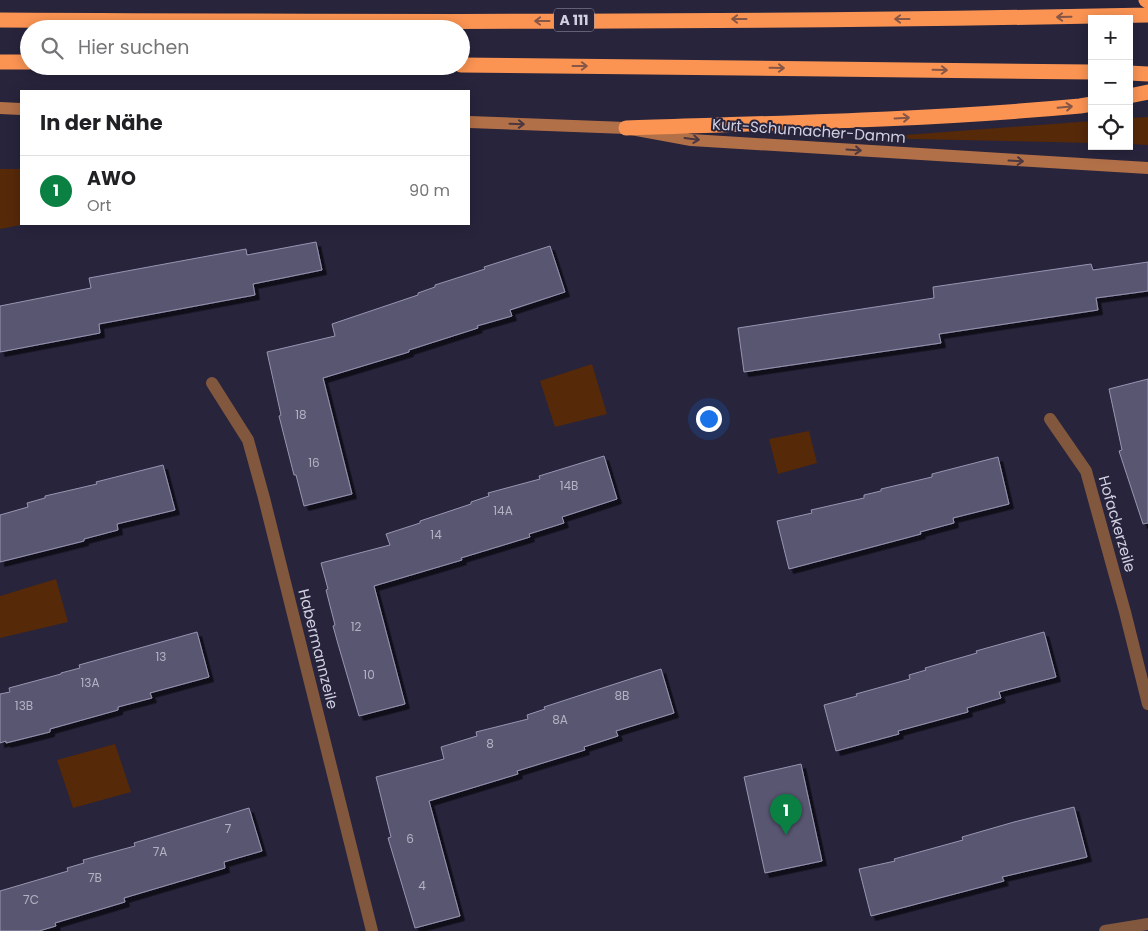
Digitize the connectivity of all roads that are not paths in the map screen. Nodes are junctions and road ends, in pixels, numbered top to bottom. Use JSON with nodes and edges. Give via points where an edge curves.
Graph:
{"nodes":[{"id":1,"x":1148,"y":15,"type":"edge"},
{"id":2,"x":0,"y":20,"type":"edge"},
{"id":3,"x":20,"y":20,"type":"edge"},
{"id":4,"x":470,"y":21,"type":"edge"},
{"id":5,"x":0,"y":62,"type":"edge"},
{"id":6,"x":20,"y":62,"type":"edge"},
{"id":7,"x":470,"y":65,"type":"edge"},
{"id":8,"x":1088,"y":72,"type":"edge"},
{"id":9,"x":1133,"y":73,"type":"edge"},
{"id":10,"x":1148,"y":74,"type":"edge"},
{"id":11,"x":1148,"y":92,"type":"edge"},
{"id":12,"x":1133,"y":95,"type":"edge"},
{"id":13,"x":1088,"y":104,"type":"edge"},
{"id":14,"x":0,"y":108,"type":"edge"},
{"id":15,"x":20,"y":109,"type":"edge"},
{"id":16,"x":470,"y":122,"type":"edge"},
{"id":17,"x":626,"y":128,"type":"junction"},
{"id":18,"x":1148,"y":168,"type":"edge"},
{"id":19,"x":212,"y":383,"type":"dead end"},
{"id":20,"x":1050,"y":419,"type":"dead end"},
{"id":21,"x":1148,"y":704,"type":"edge"},
{"id":22,"x":1148,"y":924,"type":"edge"},
{"id":23,"x":372,"y":931,"type":"edge"},
{"id":24,"x":1105,"y":931,"type":"edge"}],
"edges":[{"from":1,"to":4,"type":"highway","number":"A 111","one_way":true},
{"from":3,"to":2,"type":"highway","number":"A 111","one_way":true},
{"from":5,"to":6,"type":"highway"},
{"from":7,"to":8,"type":"highway","one_way":true},
{"from":9,"to":10,"type":"highway"},
{"from":11,"to":12,"type":"highway"},
{"from":17,"to":13,"type":"highway","one_way":true,"via":[[1000,113]]},
{"from":14,"to":15,"type":"main road"},
{"from":16,"to":17,"type":"main road","name":"Kurt-Schumacher-Damm","one_way":true},
{"from":17,"to":18,"type":"main road","name":"Kurt-Schumacher-Damm","one_way":true,"via":[[691,140]]},
{"from":19,"to":23,"type":"street","name":"Habermannzeile","via":[[248,440],[253,457]]},
{"from":20,"to":21,"type":"street","name":"Hofackerzeile","via":[[1086,471]]},
{"from":22,"to":24,"type":"street"}]}
